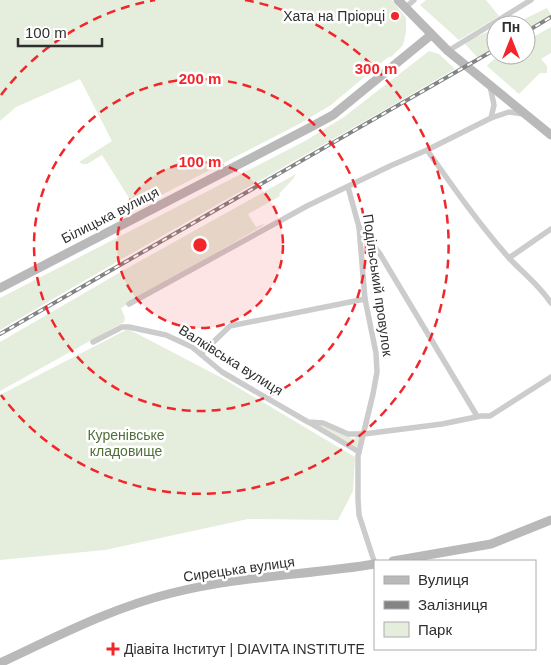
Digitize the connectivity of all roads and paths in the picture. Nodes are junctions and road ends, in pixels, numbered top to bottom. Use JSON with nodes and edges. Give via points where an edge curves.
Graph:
{"nodes":[{"id":1,"x":398,"y":0,"type":"edge"},
{"id":2,"x":414,"y":0,"type":"edge"},
{"id":3,"x":531,"y":0,"type":"edge"},
{"id":4,"x":405,"y":8,"type":"junction"},
{"id":5,"x":431,"y":35,"type":"junction"},
{"id":6,"x":448,"y":51,"type":"junction"},
{"id":7,"x":490,"y":86,"type":"junction"},
{"id":8,"x":527,"y":115,"type":"junction"},
{"id":9,"x":492,"y":118,"type":"junction"},
{"id":10,"x":551,"y":135,"type":"edge"},
{"id":11,"x":427,"y":150,"type":"junction"},
{"id":12,"x":348,"y":187,"type":"junction"},
{"id":13,"x":359,"y":227,"type":"junction"},
{"id":14,"x":551,"y":230,"type":"edge"},
{"id":15,"x":509,"y":258,"type":"junction"},
{"id":16,"x":0,"y":288,"type":"edge"},
{"id":17,"x":365,"y":299,"type":"junction"},
{"id":18,"x":551,"y":302,"type":"edge"},
{"id":19,"x":130,"y":304,"type":"dead end"},
{"id":20,"x":93,"y":342,"type":"dead end"},
{"id":21,"x":201,"y":354,"type":"junction"},
{"id":22,"x":551,"y":377,"type":"edge"},
{"id":23,"x":477,"y":416,"type":"junction"},
{"id":24,"x":308,"y":422,"type":"junction"},
{"id":25,"x":364,"y":434,"type":"junction"},
{"id":26,"x":359,"y":452,"type":"junction"},
{"id":27,"x":551,"y":520,"type":"edge"},
{"id":28,"x":399,"y":560,"type":"edge"},
{"id":29,"x":374,"y":561,"type":"edge"},
{"id":30,"x":374,"y":564,"type":"edge"},
{"id":31,"x":0,"y":664,"type":"edge"}],
"edges":[{"from":1,"to":4,"type":"main road"},
{"from":2,"to":4,"type":"street"},
{"from":3,"to":6,"type":"street"},
{"from":4,"to":5,"type":"main road"},
{"from":5,"to":6,"type":"main road"},
{"from":5,"to":16,"type":"main road","name":"Білицька вулиця","via":[[333,115]]},
{"from":6,"to":7,"type":"main road"},
{"from":7,"to":8,"type":"main road"},
{"from":7,"to":9,"type":"street","via":[[494,105]]},
{"from":8,"to":9,"type":"street","via":[[508,112]]},
{"from":8,"to":10,"type":"main road"},
{"from":9,"to":11,"type":"street"},
{"from":11,"to":12,"type":"street"},
{"from":11,"to":15,"type":"street","via":[[470,212]]},
{"from":12,"to":13,"type":"street","name":"Подільський провулок"},
{"from":12,"to":19,"type":"street","via":[[307,206]]},
{"from":13,"to":17,"type":"street","name":"Подільський провулок"},
{"from":13,"to":23,"type":"street","via":[[380,254]]},
{"from":14,"to":15,"type":"street"},
{"from":15,"to":18,"type":"street"},
{"from":17,"to":21,"type":"street","via":[[230,326]]},
{"from":17,"to":25,"type":"street","name":"Подільський провулок","via":[[376,353],[376,372]]},
{"from":20,"to":21,"type":"street","name":"Валківська вулиця","via":[[122,327],[129,327],[166,335]]},
{"from":21,"to":24,"type":"street","name":"Валківська вулиця","via":[[222,372]]},
{"from":22,"to":23,"type":"street","name":"Валківська вулиця","via":[[490,416]]},
{"from":23,"to":25,"type":"street","name":"Валківська вулиця"},
{"from":24,"to":25,"type":"street","name":"Валківська вулиця","via":[[323,423],[348,434]]},
{"from":24,"to":26,"type":"street"},
{"from":25,"to":26,"type":"street","name":"Подільський провулок"},
{"from":26,"to":29,"type":"street","name":"Подільський провулок","via":[[359,515]]},
{"from":27,"to":28,"type":"main road","via":[[491,544]]},
{"from":30,"to":31,"type":"main road","name":"Сирецька вулиця","via":[[232,582],[136,602]]}]}
